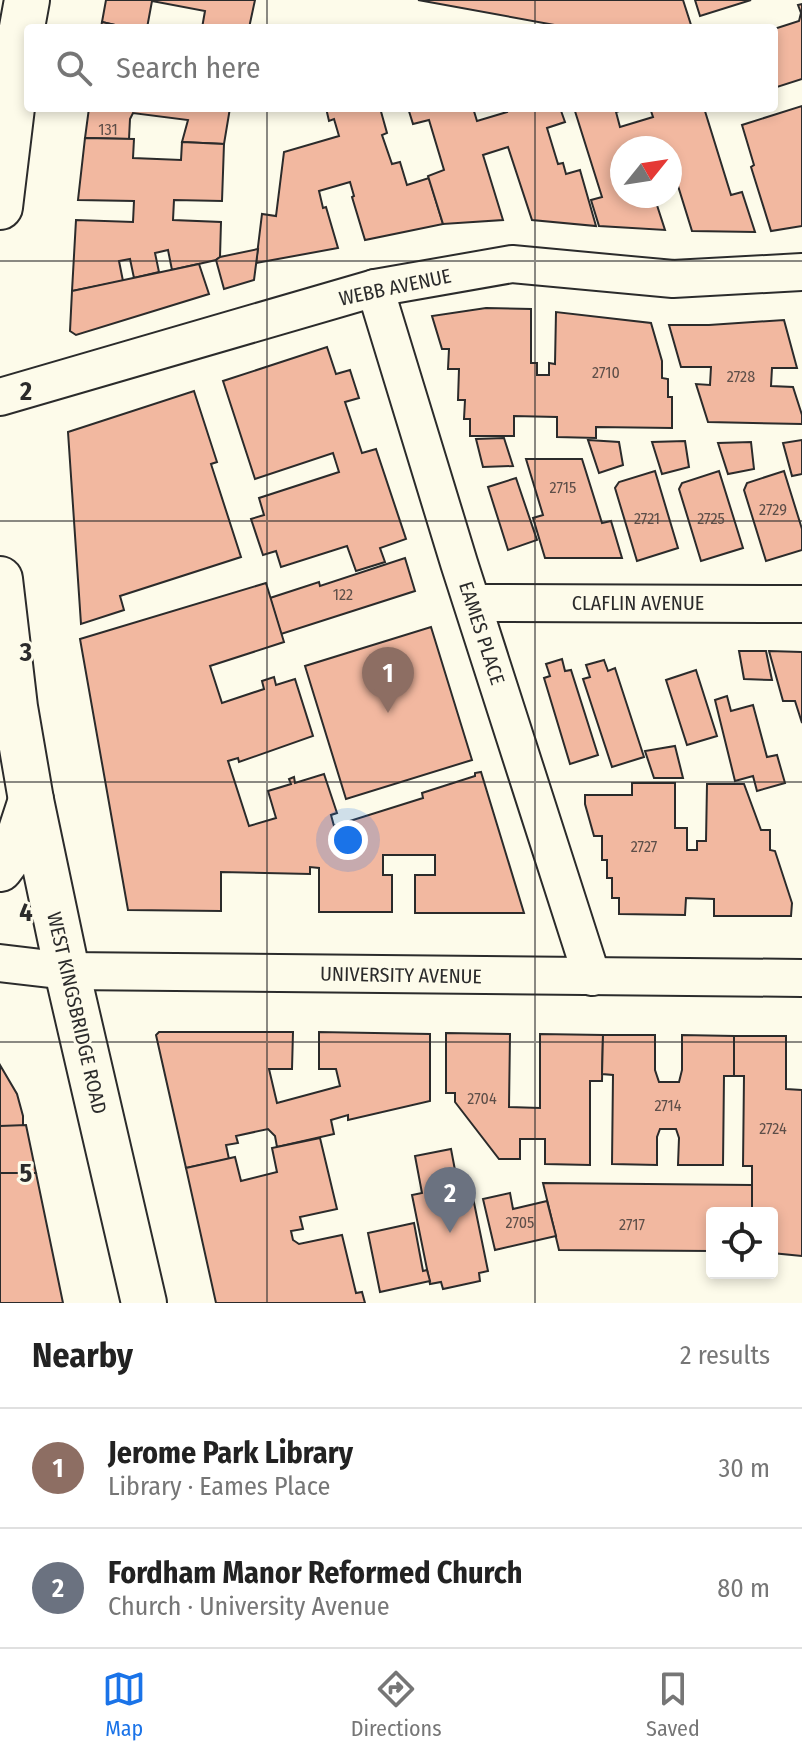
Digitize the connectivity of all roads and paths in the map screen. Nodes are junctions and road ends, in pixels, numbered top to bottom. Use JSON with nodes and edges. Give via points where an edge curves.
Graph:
{"nodes":[{"id":1,"x":27,"y":0,"type":"edge"},
{"id":2,"x":0,"y":207,"type":"edge"},
{"id":3,"x":802,"y":272,"type":"edge"},
{"id":4,"x":375,"y":288,"type":"junction"},
{"id":5,"x":0,"y":397,"type":"edge"},
{"id":6,"x":0,"y":579,"type":"edge"},
{"id":7,"x":473,"y":603,"type":"junction"},
{"id":8,"x":802,"y":604,"type":"edge"},
{"id":9,"x":31,"y":800,"type":"junction"},
{"id":10,"x":0,"y":869,"type":"edge"},
{"id":11,"x":0,"y":963,"type":"edge"},
{"id":12,"x":67,"y":971,"type":"junction"},
{"id":13,"x":592,"y":977,"type":"junction"},
{"id":14,"x":802,"y":978,"type":"edge"},
{"id":15,"x":144,"y":1303,"type":"edge"}],
"edges":[{"from":1,"to":2,"type":"main road"},
{"from":3,"to":4,"type":"street","name":"WEBB AVENUE","via":[[673,279],[512,264]]},
{"from":4,"to":5,"type":"street","name":"WEBB AVENUE"},
{"from":4,"to":7,"type":"street","name":"EAMES PLACE"},
{"from":6,"to":9,"type":"main road","name":"WEST KINGSBRIDGE ROAD"},
{"from":7,"to":8,"type":"street","name":"CLAFLIN AVENUE"},
{"from":7,"to":13,"type":"street","name":"EAMES PLACE"},
{"from":9,"to":10,"type":"main road","via":[[15,849]]},
{"from":9,"to":12,"type":"main road","name":"WEST KINGSBRIDGE ROAD"},
{"from":11,"to":12,"type":"street","name":"UNIVERSITY AVENUE"},
{"from":12,"to":13,"type":"street","name":"UNIVERSITY AVENUE"},
{"from":12,"to":15,"type":"main road","name":"WEST KINGSBRIDGE ROAD"},
{"from":13,"to":14,"type":"street","name":"UNIVERSITY AVENUE"}]}
